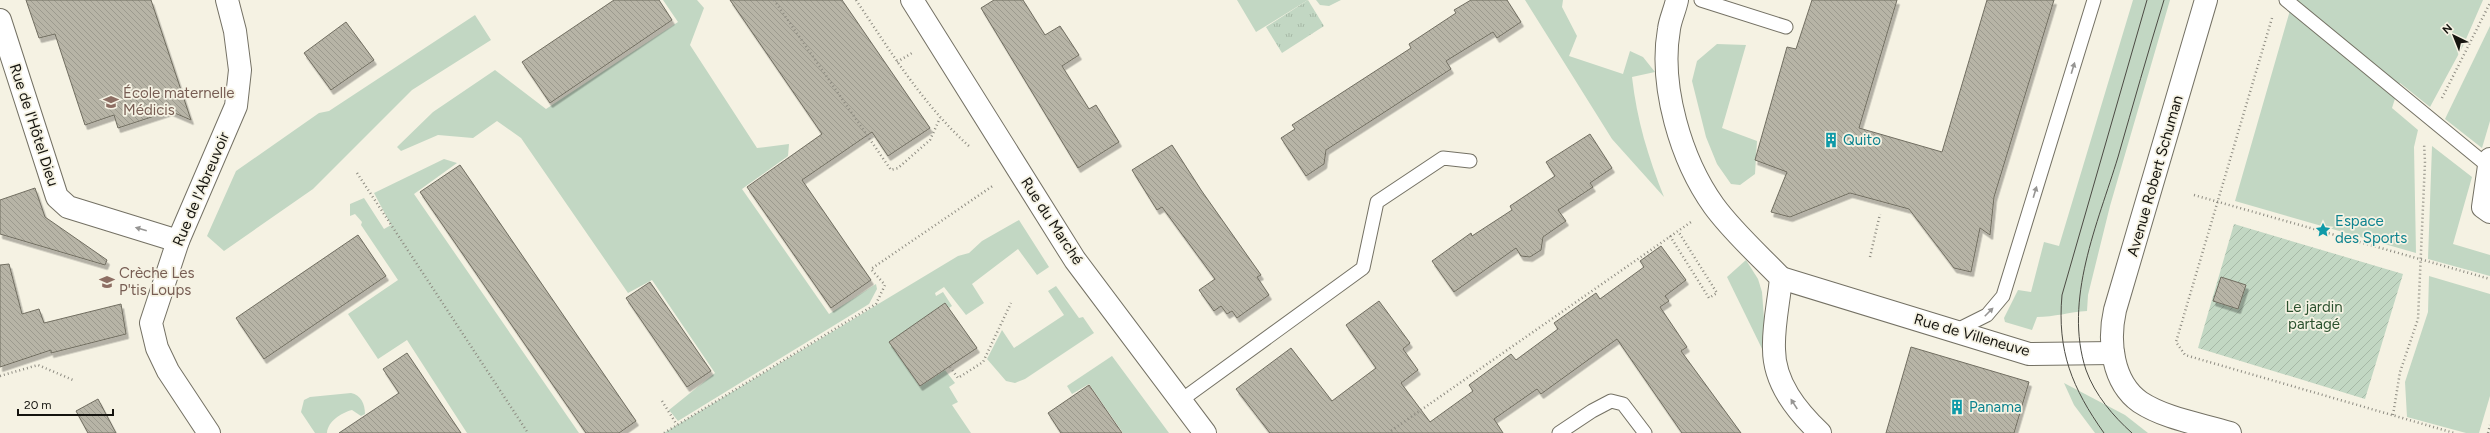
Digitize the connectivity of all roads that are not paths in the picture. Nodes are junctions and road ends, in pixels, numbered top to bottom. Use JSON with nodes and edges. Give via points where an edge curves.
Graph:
{"nodes":[{"id":1,"x":227,"y":0,"type":"edge"},
{"id":2,"x":912,"y":0,"type":"edge"},
{"id":3,"x":1678,"y":0,"type":"edge"},
{"id":4,"x":1701,"y":0,"type":"edge"},
{"id":5,"x":2094,"y":0,"type":"edge"},
{"id":6,"x":2206,"y":0,"type":"edge"},
{"id":7,"x":2286,"y":0,"type":"edge"},
{"id":8,"x":0,"y":20,"type":"edge"},
{"id":9,"x":1786,"y":27,"type":"dead end"},
{"id":10,"x":1470,"y":161,"type":"dead end"},
{"id":11,"x":2489,"y":162,"type":"edge"},
{"id":12,"x":2490,"y":212,"type":"edge"},
{"id":13,"x":178,"y":241,"type":"junction"},
{"id":14,"x":1781,"y":278,"type":"junction"},
{"id":15,"x":1956,"y":332,"type":"junction"},
{"id":16,"x":2113,"y":353,"type":"junction"},
{"id":17,"x":1180,"y":400,"type":"junction"},
{"id":18,"x":210,"y":433,"type":"edge"},
{"id":19,"x":1205,"y":433,"type":"edge"},
{"id":20,"x":1559,"y":433,"type":"edge"},
{"id":21,"x":1645,"y":433,"type":"edge"},
{"id":22,"x":1820,"y":433,"type":"edge"},
{"id":23,"x":2230,"y":433,"type":"edge"}],
"edges":[{"from":1,"to":13,"type":"street","name":"Rue de l'Abreuvoir","via":[[240,70],[236,106]]},
{"from":2,"to":17,"type":"street","name":"Rue du Marché","via":[[1075,260]]},
{"from":3,"to":14,"type":"street","via":[[1669,29],[1669,88],[1676,125],[1687,157],[1715,206]]},
{"from":4,"to":9,"type":"lane"},
{"from":15,"to":5,"type":"lane","one_way":true,"via":[[1988,315],[2003,296]]},
{"from":6,"to":16,"type":"street","name":"Avenue Robert Schuman","via":[[2115,310],[2111,333]]},
{"from":7,"to":11,"type":"lane","via":[[2432,120]]},
{"from":13,"to":8,"type":"street","name":"Rue de l'Hôtel Dieu","one_way":true,"via":[[68,207],[57,197]]},
{"from":10,"to":17,"type":"lane","via":[[1443,158],[1377,202],[1363,268]]},
{"from":11,"to":12,"type":"street","via":[[2482,207]]},
{"from":13,"to":18,"type":"street","name":"Rue de l'Abreuvoir","via":[[151,322],[157,348],[168,371]]},
{"from":14,"to":15,"type":"street","name":"Rue de Villeneuve"},
{"from":22,"to":14,"type":"street","one_way":true,"via":[[1801,415],[1781,384],[1773,350]]},
{"from":15,"to":16,"type":"street","name":"Rue de Villeneuve","via":[[2029,354]]},
{"from":16,"to":23,"type":"street","via":[[2125,387],[2140,402],[2167,414]]},
{"from":17,"to":19,"type":"street","name":"Rue du Marché"},
{"from":20,"to":21,"type":"lane","via":[[1611,402],[1623,404]]}]}
